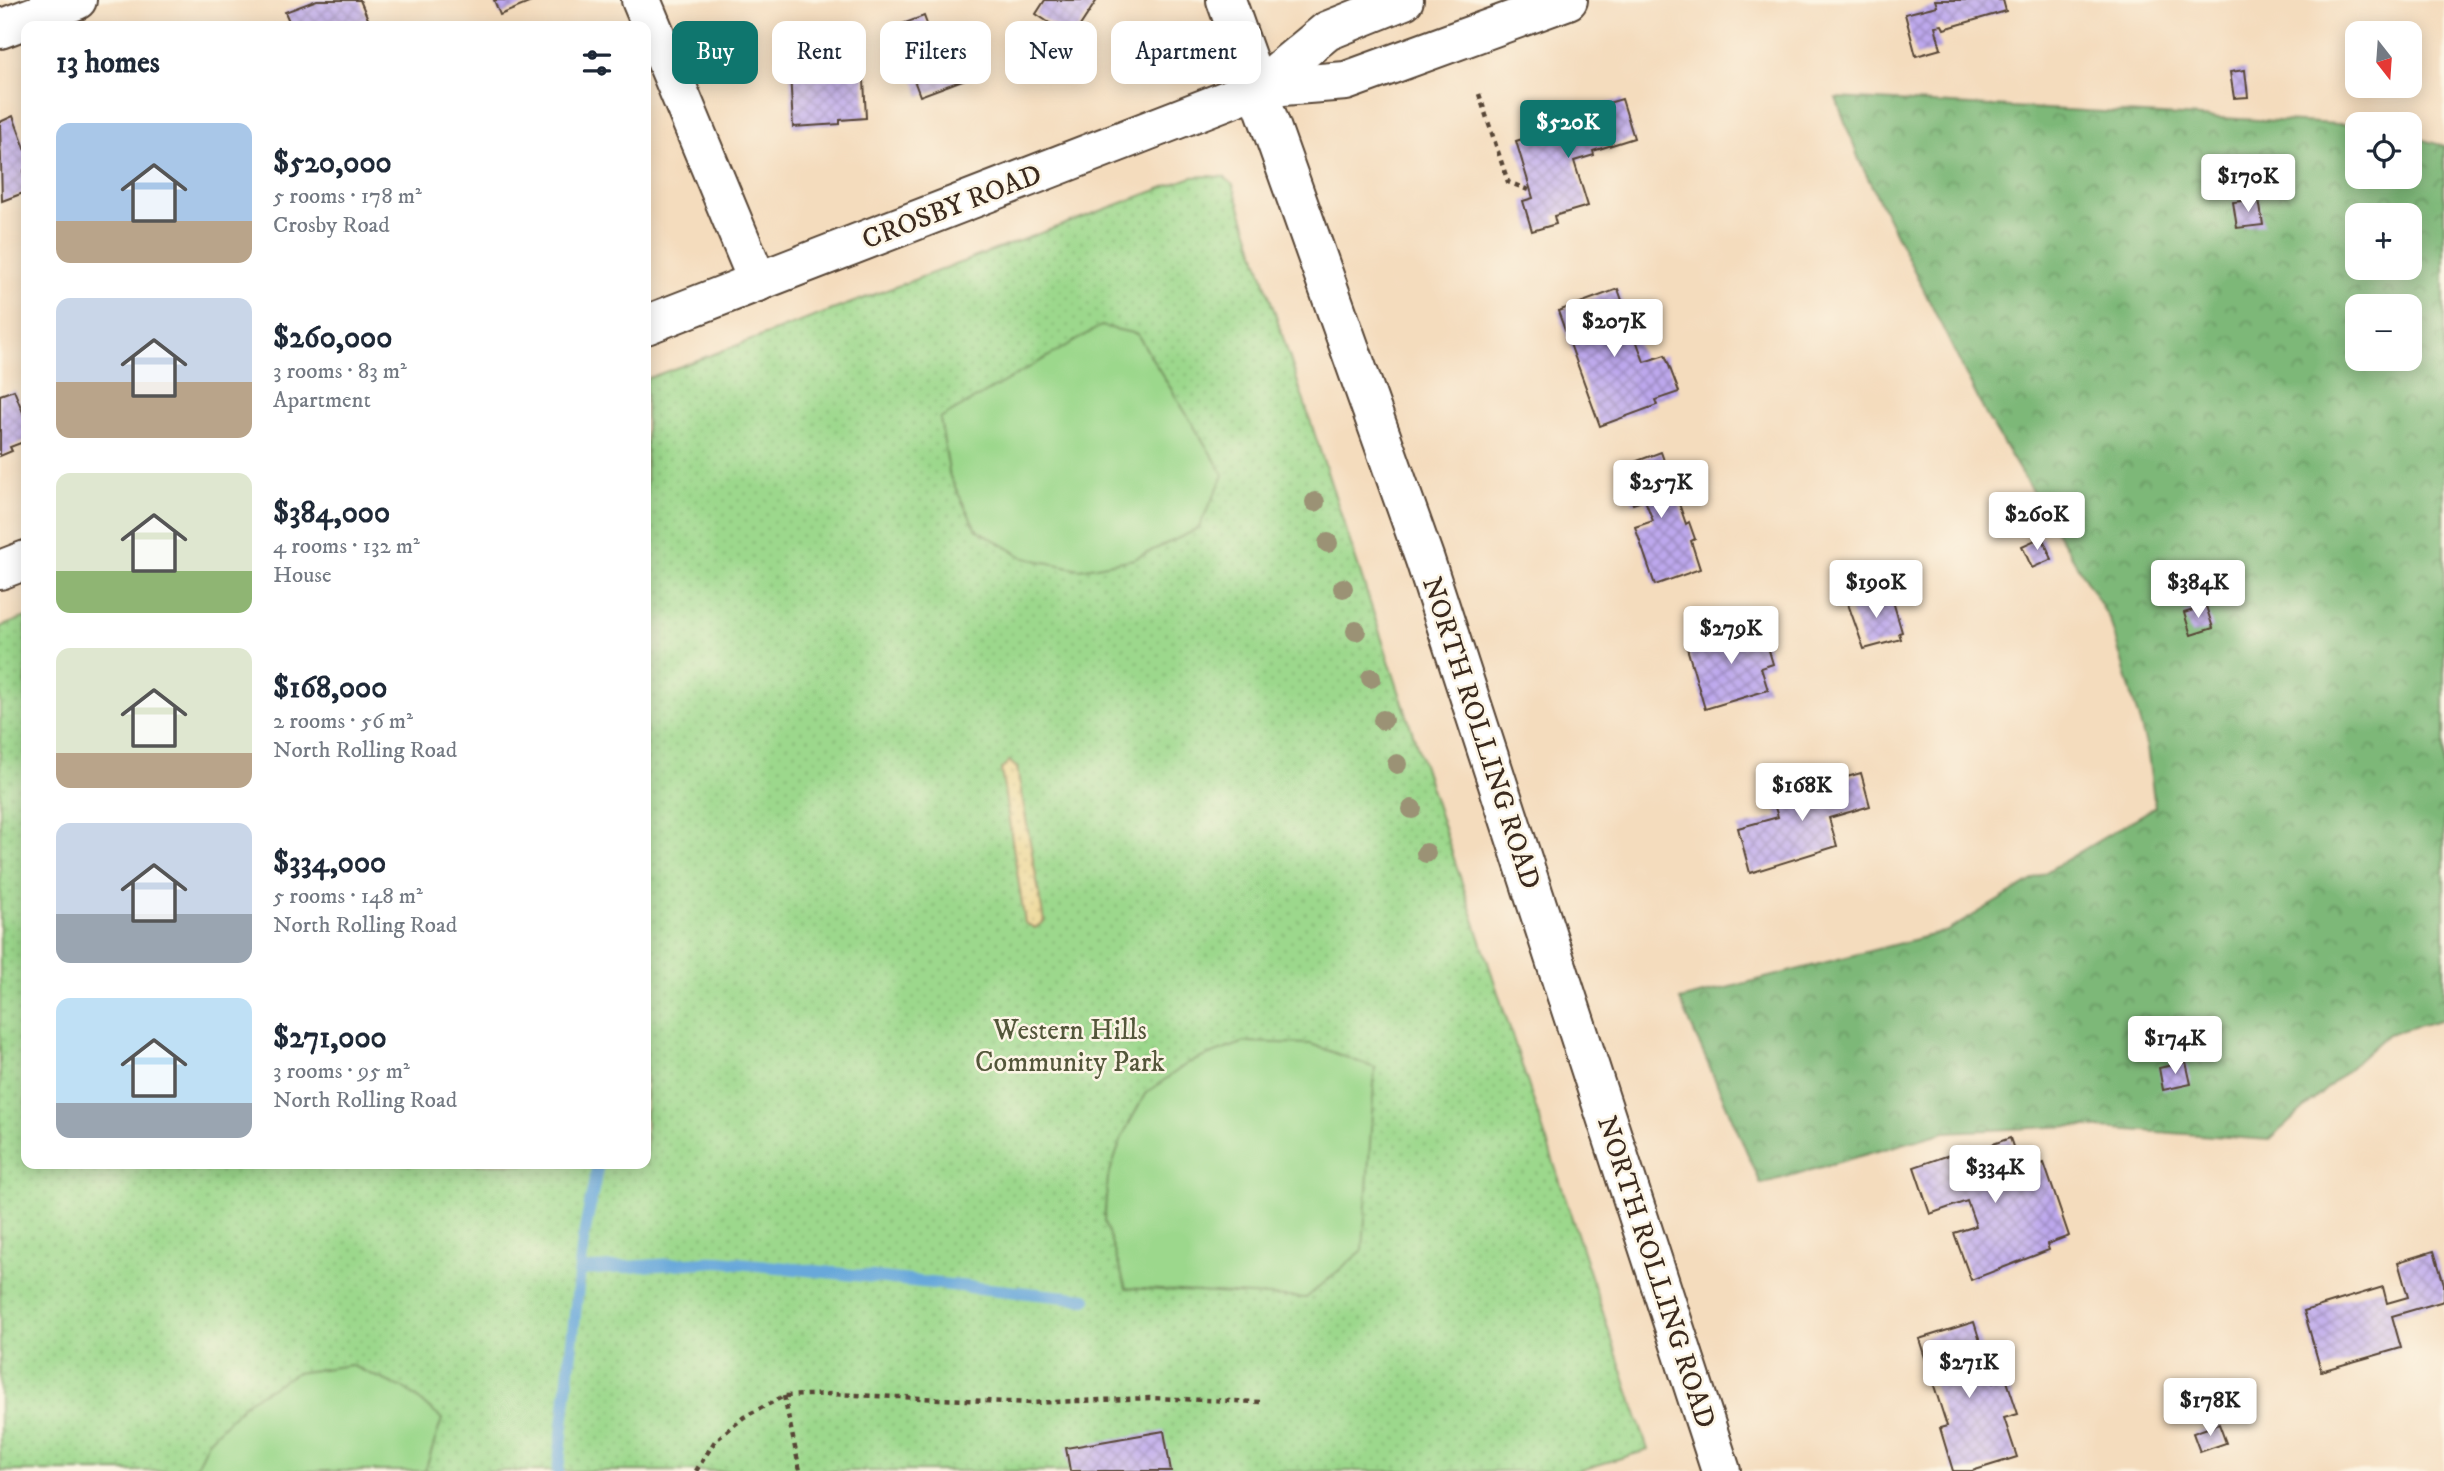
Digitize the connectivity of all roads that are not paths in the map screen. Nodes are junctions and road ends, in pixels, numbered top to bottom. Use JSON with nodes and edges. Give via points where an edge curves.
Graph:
{"nodes":[{"id":1,"x":77,"y":0,"type":"edge"},
{"id":2,"x":641,"y":0,"type":"edge"},
{"id":3,"x":1226,"y":0,"type":"edge"},
{"id":4,"x":1404,"y":0,"type":"edge"},
{"id":5,"x":1568,"y":0,"type":"edge"},
{"id":6,"x":21,"y":21,"type":"edge"},
{"id":7,"x":21,"y":21,"type":"edge"},
{"id":8,"x":650,"y":21,"type":"edge"},
{"id":9,"x":651,"y":24,"type":"edge"},
{"id":10,"x":0,"y":29,"type":"edge"},
{"id":11,"x":1258,"y":88,"type":"junction"},
{"id":12,"x":758,"y":282,"type":"junction"},
{"id":13,"x":651,"y":323,"type":"edge"},
{"id":14,"x":21,"y":562,"type":"edge"},
{"id":15,"x":0,"y":570,"type":"edge"},
{"id":16,"x":1721,"y":1471,"type":"edge"}],
"edges":[{"from":1,"to":6,"type":"main road"},
{"from":2,"to":8,"type":"main road"},
{"from":3,"to":11,"type":"main road","name":"NORTH ROLLING ROAD"},
{"from":4,"to":11,"type":"main road","name":"CROSBY ROAD","via":[[1327,32]]},
{"from":5,"to":11,"type":"main road","name":"CROSBY ROAD","via":[[1346,81]]},
{"from":7,"to":10,"type":"main road"},
{"from":9,"to":12,"type":"main road"},
{"from":11,"to":12,"type":"main road","name":"CROSBY ROAD"},
{"from":11,"to":16,"type":"main road","name":"NORTH ROLLING ROAD","via":[[1425,560]]},
{"from":12,"to":13,"type":"main road","name":"CROSBY ROAD"},
{"from":14,"to":15,"type":"main road"}]}
